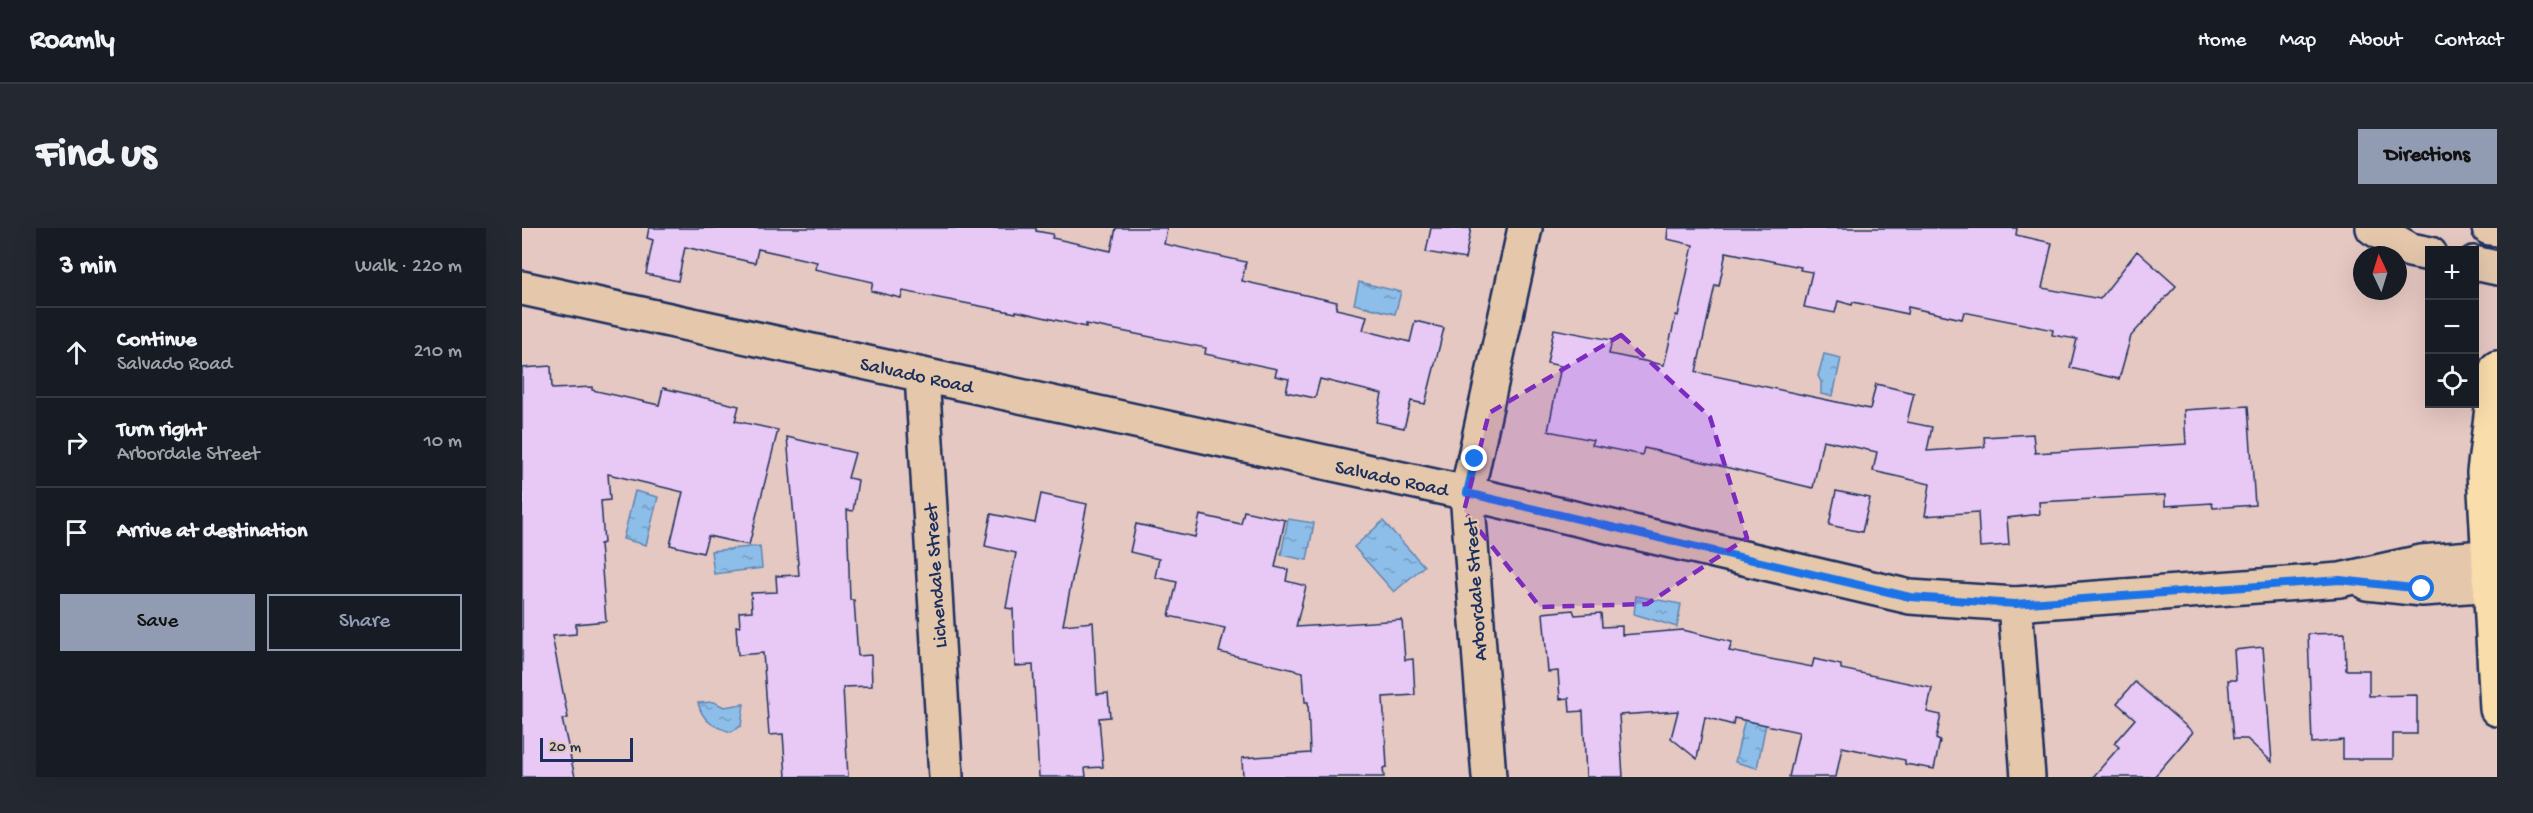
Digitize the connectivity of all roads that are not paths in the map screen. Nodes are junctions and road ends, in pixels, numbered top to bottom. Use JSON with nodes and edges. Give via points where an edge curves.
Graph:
{"nodes":[{"id":1,"x":1525,"y":228,"type":"edge"},
{"id":2,"x":2373,"y":228,"type":"edge"},
{"id":3,"x":2489,"y":228,"type":"edge"},
{"id":4,"x":2497,"y":229,"type":"edge"},
{"id":5,"x":2425,"y":253,"type":"edge"},
{"id":6,"x":2479,"y":264,"type":"edge"},
{"id":7,"x":2497,"y":268,"type":"edge"},
{"id":8,"x":522,"y":288,"type":"edge"},
{"id":9,"x":2497,"y":368,"type":"edge"},
{"id":10,"x":922,"y":375,"type":"junction"},
{"id":11,"x":1467,"y":493,"type":"junction"},
{"id":12,"x":2492,"y":570,"type":"edge"},
{"id":13,"x":2015,"y":604,"type":"junction"},
{"id":14,"x":2497,"y":709,"type":"edge"},
{"id":15,"x":946,"y":777,"type":"edge"},
{"id":16,"x":1489,"y":777,"type":"edge"},
{"id":17,"x":2028,"y":777,"type":"edge"}],
"edges":[{"from":1,"to":11,"type":"street","name":"Arbordale Street"},
{"from":2,"to":5,"type":"street","via":[[2410,250]]},
{"from":3,"to":4,"type":"street"},
{"from":6,"to":7,"type":"street"},
{"from":8,"to":10,"type":"street","name":"Salvado Road"},
{"from":9,"to":12,"type":"main road","via":[[2484,472]]},
{"from":10,"to":11,"type":"street","name":"Salvado Road"},
{"from":10,"to":15,"type":"street","name":"Lichendale Street"},
{"from":11,"to":13,"type":"street","name":"Salvado Road","via":[[1910,597]]},
{"from":11,"to":16,"type":"street","name":"Arbordale Street"},
{"from":12,"to":13,"type":"street","name":"Salvado Road","via":[[2422,589],[2340,580]]},
{"from":12,"to":14,"type":"main road"},
{"from":13,"to":17,"type":"street"}]}
